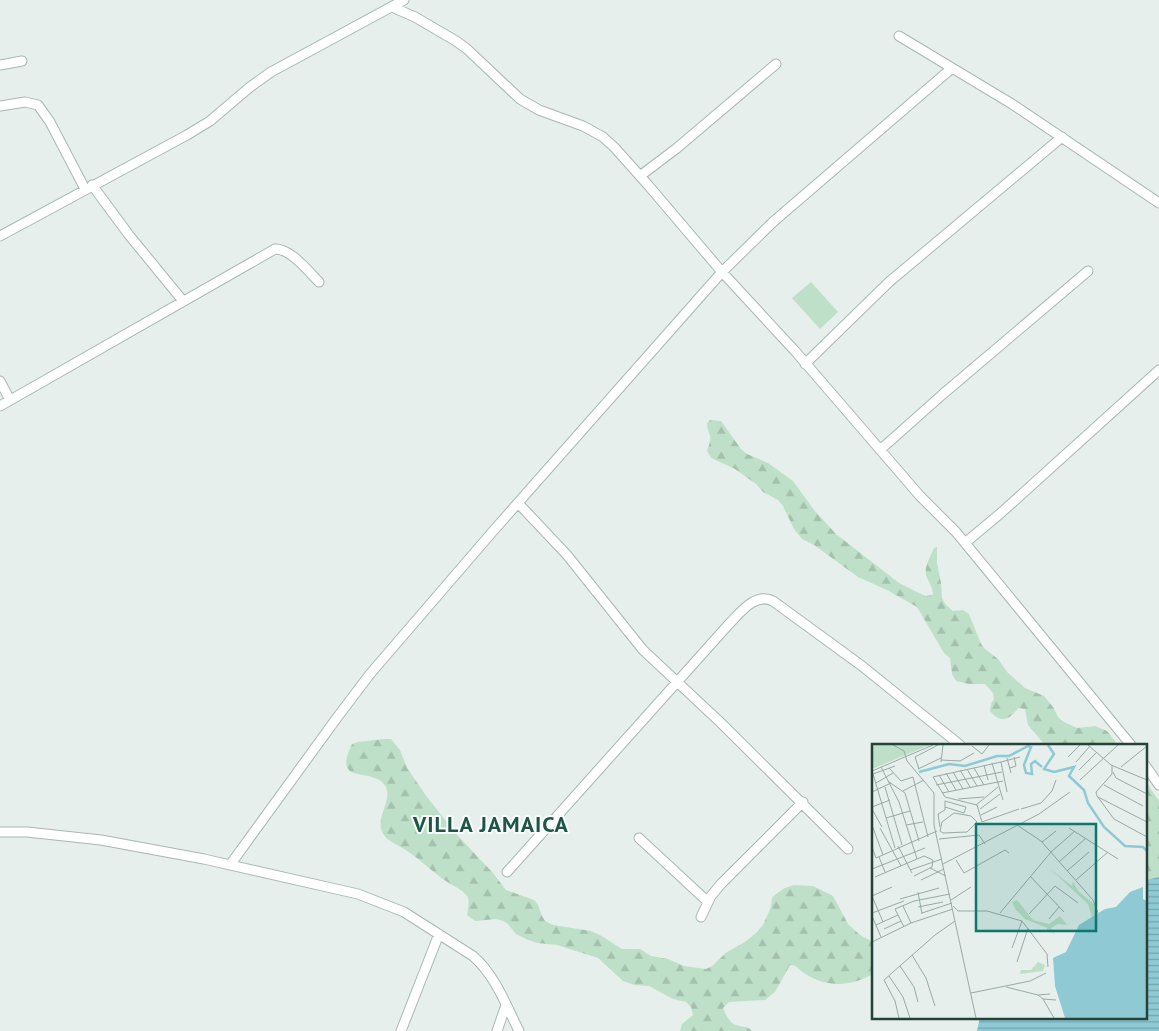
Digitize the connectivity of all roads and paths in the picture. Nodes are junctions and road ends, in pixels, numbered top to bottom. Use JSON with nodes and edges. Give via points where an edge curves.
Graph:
{"nodes":[{"id":1,"x":404,"y":0,"type":"edge"},
{"id":2,"x":392,"y":7,"type":"junction"},
{"id":3,"x":899,"y":36,"type":"dead end"},
{"id":4,"x":22,"y":61,"type":"dead end"},
{"id":5,"x":776,"y":64,"type":"dead end"},
{"id":6,"x":0,"y":65,"type":"edge"},
{"id":7,"x":952,"y":68,"type":"junction"},
{"id":8,"x":0,"y":106,"type":"edge"},
{"id":9,"x":1062,"y":137,"type":"junction"},
{"id":10,"x":640,"y":176,"type":"junction"},
{"id":11,"x":89,"y":187,"type":"junction"},
{"id":12,"x":1159,"y":204,"type":"edge"},
{"id":13,"x":0,"y":236,"type":"edge"},
{"id":14,"x":1088,"y":271,"type":"dead end"},
{"id":15,"x":722,"y":272,"type":"junction"},
{"id":16,"x":319,"y":282,"type":"dead end"},
{"id":17,"x":183,"y":301,"type":"junction"},
{"id":18,"x":805,"y":364,"type":"junction"},
{"id":19,"x":1159,"y":370,"type":"edge"},
{"id":20,"x":0,"y":381,"type":"edge"},
{"id":21,"x":10,"y":400,"type":"junction"},
{"id":22,"x":0,"y":406,"type":"edge"},
{"id":23,"x":880,"y":450,"type":"junction"},
{"id":24,"x":518,"y":503,"type":"junction"},
{"id":25,"x":965,"y":543,"type":"junction"},
{"id":26,"x":677,"y":683,"type":"junction"},
{"id":27,"x":959,"y":744,"type":"edge"},
{"id":28,"x":1130,"y":744,"type":"edge"},
{"id":29,"x":1146,"y":766,"type":"edge"},
{"id":30,"x":1159,"y":785,"type":"edge"},
{"id":31,"x":803,"y":802,"type":"junction"},
{"id":32,"x":0,"y":832,"type":"edge"},
{"id":33,"x":639,"y":838,"type":"dead end"},
{"id":34,"x":848,"y":849,"type":"dead end"},
{"id":35,"x":230,"y":864,"type":"junction"},
{"id":36,"x":507,"y":872,"type":"dead end"},
{"id":37,"x":708,"y":902,"type":"junction"},
{"id":38,"x":701,"y":917,"type":"dead end"},
{"id":39,"x":439,"y":934,"type":"junction"},
{"id":40,"x":506,"y":1005,"type":"junction"},
{"id":41,"x":401,"y":1031,"type":"edge"},
{"id":42,"x":497,"y":1031,"type":"edge"},
{"id":43,"x":518,"y":1031,"type":"edge"}],
"edges":[{"from":1,"to":2,"type":"street"},
{"from":2,"to":10,"type":"street","via":[[456,41],[530,105],[602,137]]},
{"from":2,"to":11,"type":"street","via":[[271,72],[210,121]]},
{"from":3,"to":7,"type":"street"},
{"from":4,"to":6,"type":"street"},
{"from":5,"to":10,"type":"street"},
{"from":7,"to":9,"type":"street"},
{"from":7,"to":15,"type":"street","via":[[773,222]]},
{"from":8,"to":11,"type":"street","via":[[25,102],[38,105]]},
{"from":9,"to":12,"type":"street"},
{"from":9,"to":18,"type":"street","via":[[890,282]]},
{"from":10,"to":15,"type":"street"},
{"from":11,"to":13,"type":"street"},
{"from":11,"to":17,"type":"street"},
{"from":14,"to":23,"type":"street"},
{"from":15,"to":18,"type":"street"},
{"from":15,"to":24,"type":"street"},
{"from":16,"to":17,"type":"street","via":[[301,263],[284,250],[277,249]]},
{"from":17,"to":21,"type":"street"},
{"from":18,"to":23,"type":"street"},
{"from":19,"to":25,"type":"street"},
{"from":20,"to":21,"type":"street"},
{"from":21,"to":22,"type":"street"},
{"from":23,"to":25,"type":"street"},
{"from":24,"to":26,"type":"street","via":[[567,556],[628,633]]},
{"from":24,"to":35,"type":"street","via":[[370,674]]},
{"from":25,"to":28,"type":"street"},
{"from":26,"to":27,"type":"street","via":[[746,607],[768,598],[862,666]]},
{"from":26,"to":31,"type":"street"},
{"from":26,"to":36,"type":"street"},
{"from":29,"to":30,"type":"street"},
{"from":31,"to":34,"type":"street"},
{"from":31,"to":37,"type":"street","via":[[721,884]]},
{"from":32,"to":35,"type":"street","via":[[101,840]]},
{"from":33,"to":37,"type":"street"},
{"from":35,"to":39,"type":"street","via":[[376,900],[404,912]]},
{"from":37,"to":38,"type":"street"},
{"from":39,"to":40,"type":"street","via":[[482,963]]},
{"from":39,"to":41,"type":"street"},
{"from":40,"to":42,"type":"street"},
{"from":40,"to":43,"type":"street"}]}
